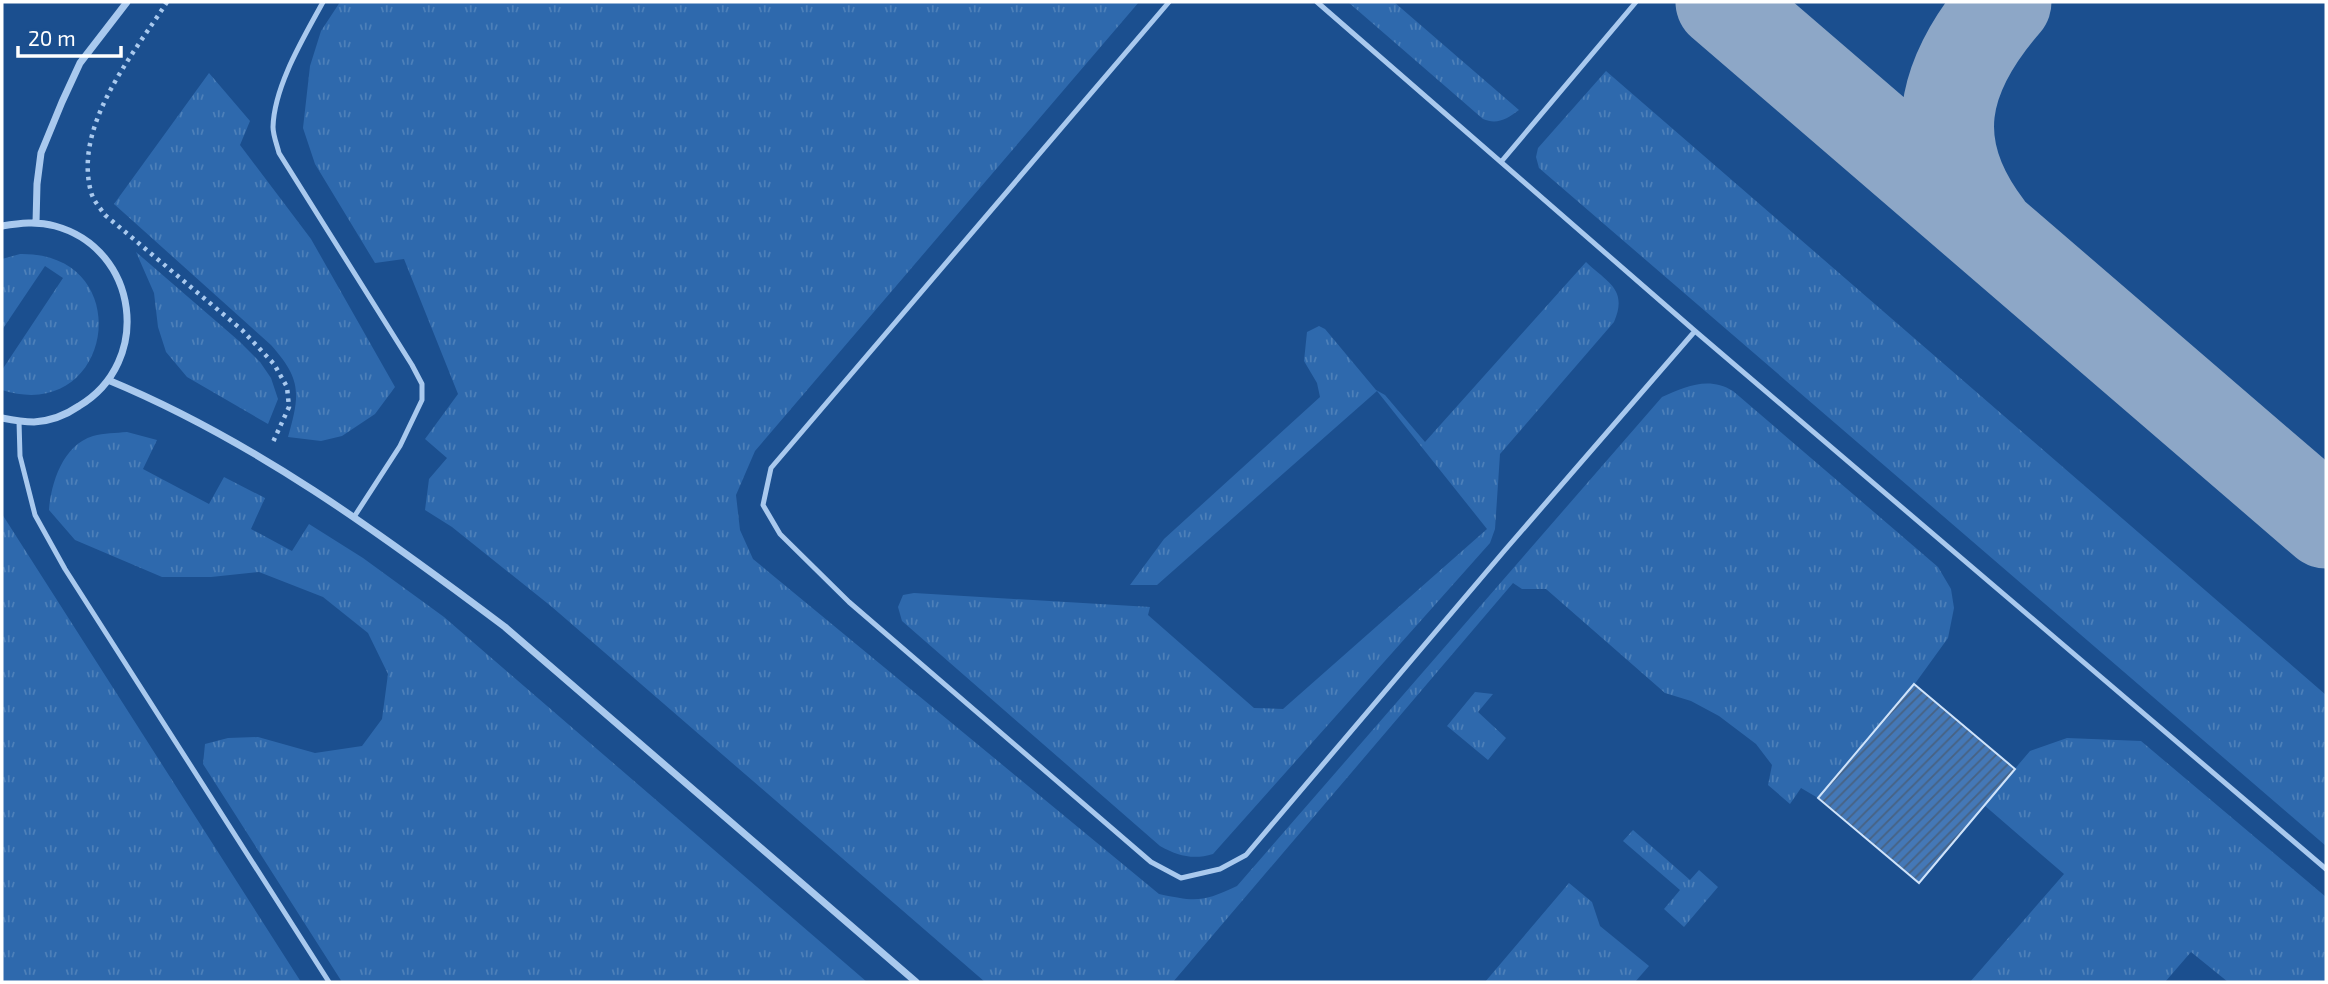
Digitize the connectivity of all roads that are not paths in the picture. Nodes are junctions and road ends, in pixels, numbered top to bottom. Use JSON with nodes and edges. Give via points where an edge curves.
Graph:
{"nodes":[{"id":1,"x":127,"y":2,"type":"edge"},
{"id":2,"x":323,"y":2,"type":"edge"},
{"id":3,"x":1169,"y":2,"type":"edge"},
{"id":4,"x":1317,"y":2,"type":"edge"},
{"id":5,"x":1636,"y":2,"type":"edge"},
{"id":6,"x":1501,"y":162,"type":"junction"},
{"id":7,"x":36,"y":223,"type":"junction"},
{"id":8,"x":2,"y":226,"type":"edge"},
{"id":9,"x":1695,"y":331,"type":"junction"},
{"id":10,"x":108,"y":380,"type":"junction"},
{"id":11,"x":2,"y":418,"type":"edge"},
{"id":12,"x":19,"y":421,"type":"junction"},
{"id":13,"x":354,"y":517,"type":"junction"},
{"id":14,"x":2326,"y":869,"type":"edge"},
{"id":15,"x":329,"y":982,"type":"edge"},
{"id":16,"x":916,"y":982,"type":"edge"}],
"edges":[{"from":1,"to":7,"type":"street","via":[[80,63],[41,153]]},
{"from":2,"to":13,"type":"lane","via":[[278,97],[273,129],[279,153],[422,384],[422,400],[400,446]]},
{"from":3,"to":9,"type":"lane","via":[[771,468],[763,505],[780,534],[849,603],[1151,862],[1181,878],[1220,869],[1246,855]]},
{"from":4,"to":6,"type":"lane"},
{"from":5,"to":6,"type":"lane"},
{"from":6,"to":9,"type":"lane"},
{"from":7,"to":8,"type":"street"},
{"from":7,"to":10,"type":"street","via":[[84,239],[114,270],[128,321],[125,348]]},
{"from":9,"to":14,"type":"lane"},
{"from":10,"to":12,"type":"street","via":[[94,397],[66,414]]},
{"from":10,"to":13,"type":"street","via":[[265,458]]},
{"from":11,"to":12,"type":"street"},
{"from":12,"to":15,"type":"lane","via":[[20,456],[35,516]]},
{"from":13,"to":16,"type":"street","via":[[505,628]]}]}
